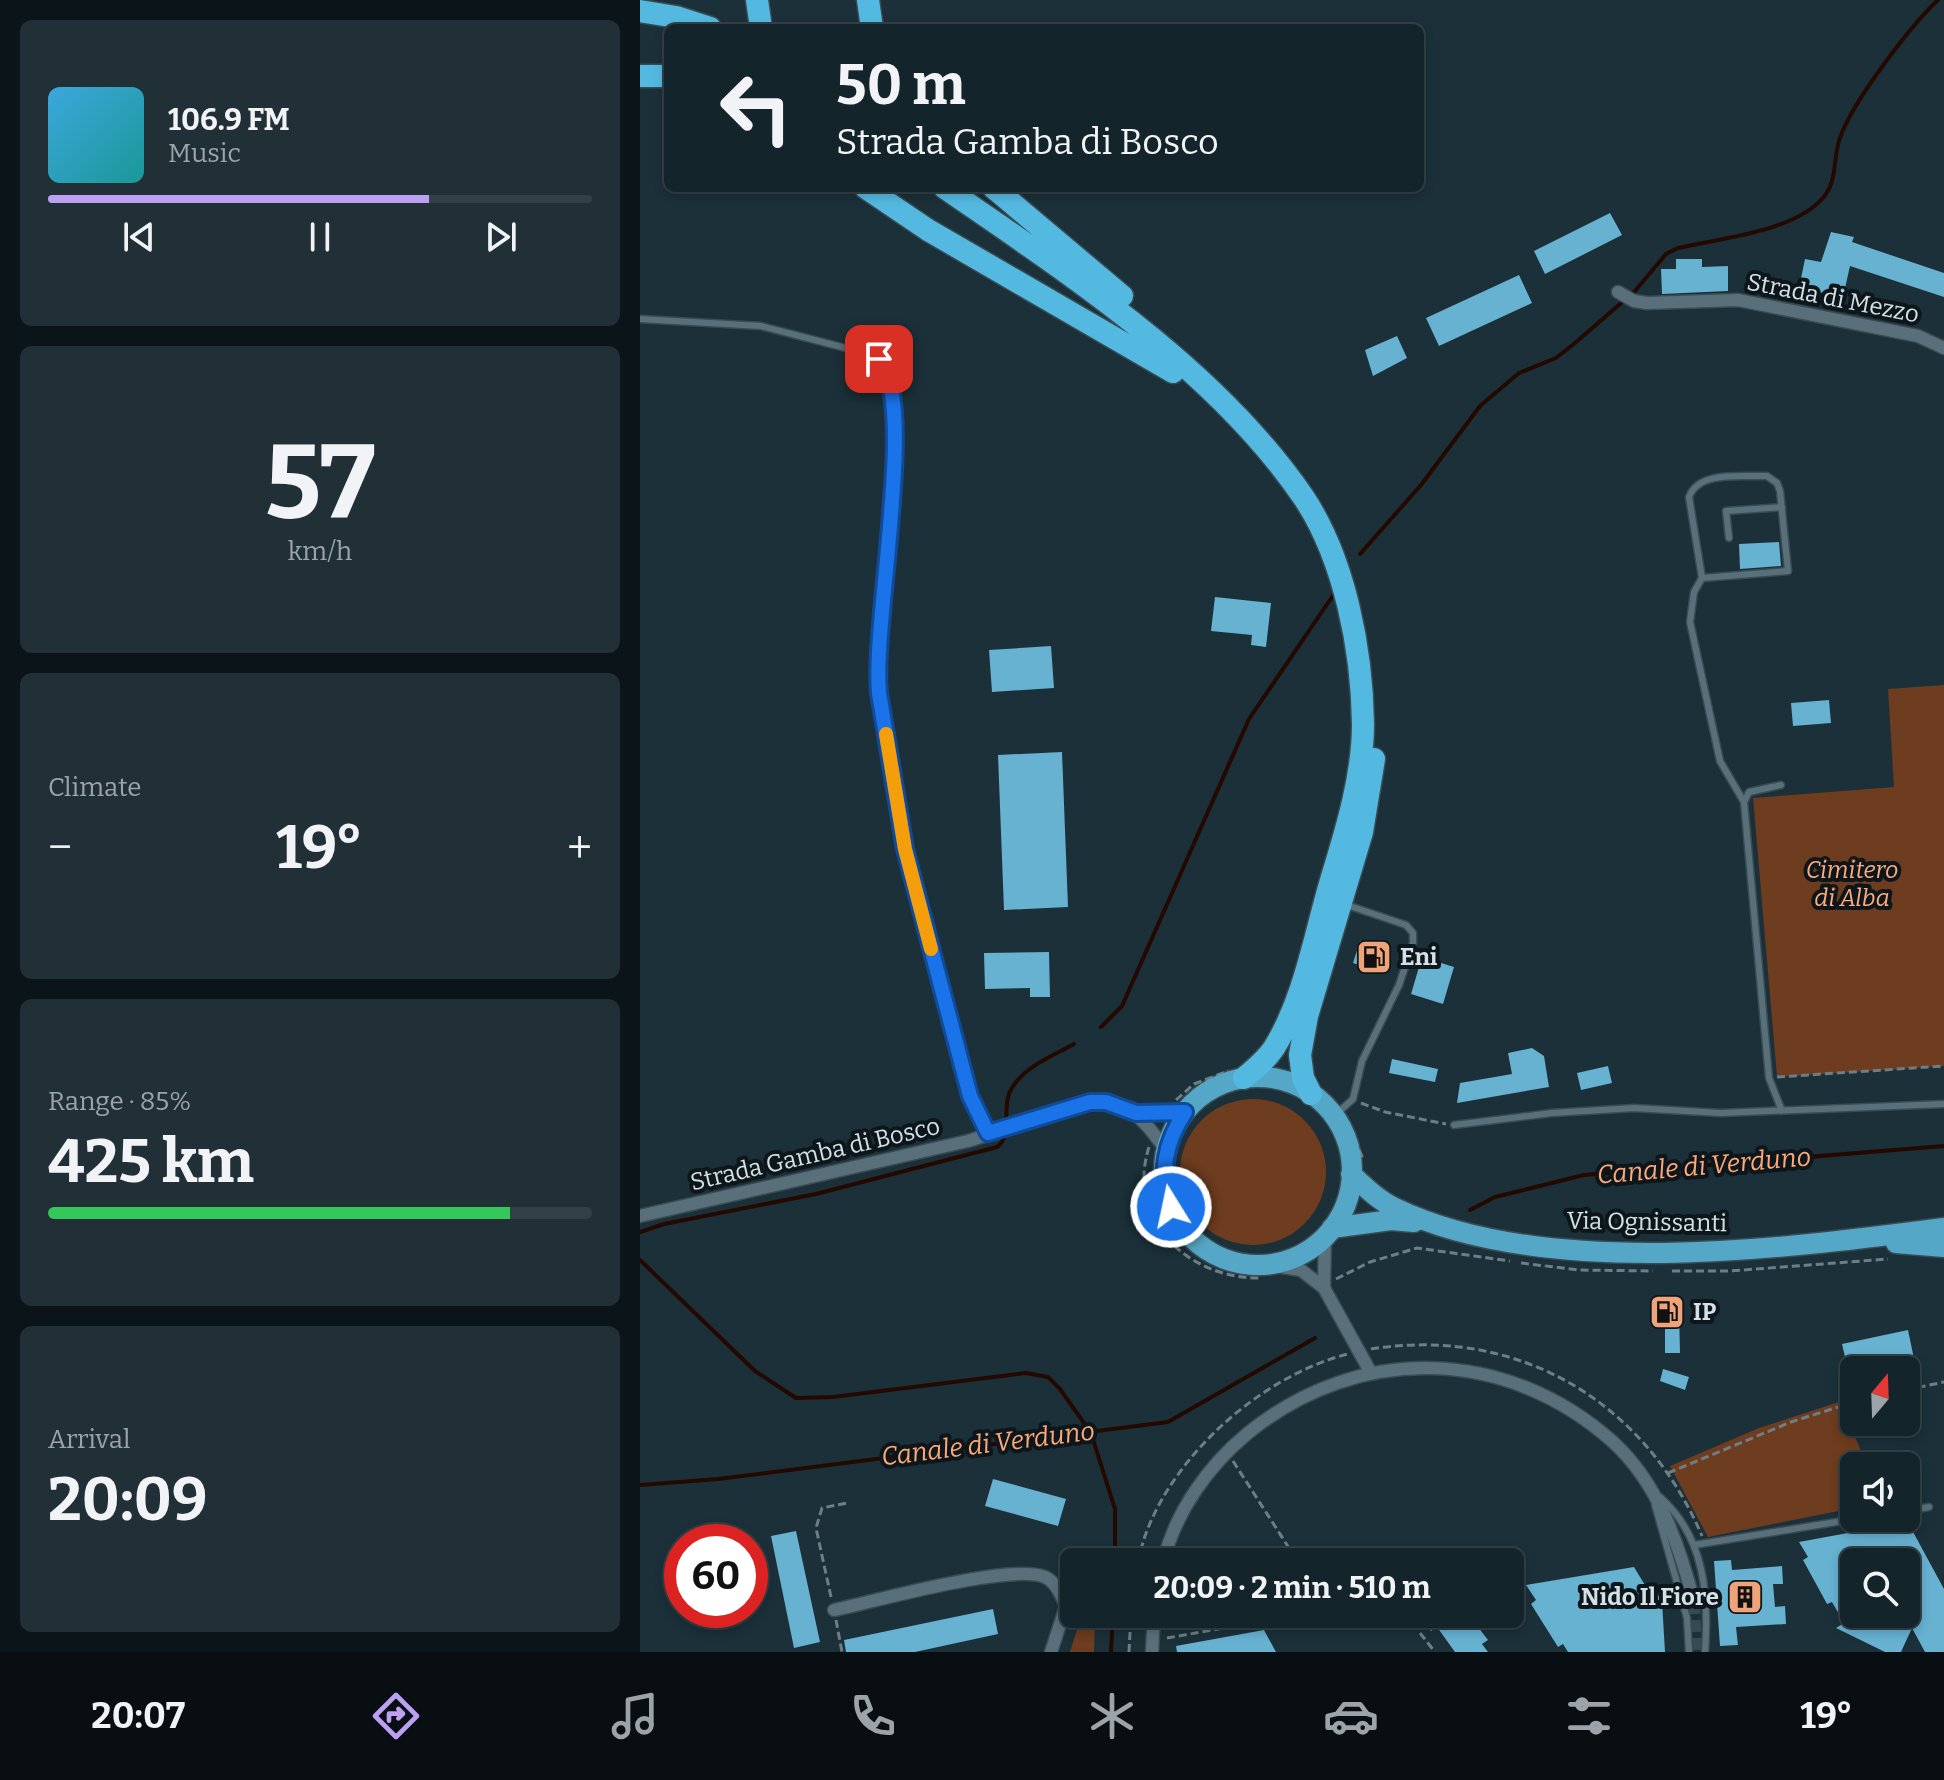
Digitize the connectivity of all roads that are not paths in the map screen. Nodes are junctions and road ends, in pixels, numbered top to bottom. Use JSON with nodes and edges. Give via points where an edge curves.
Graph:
{"nodes":[{"id":1,"x":757,"y":0,"type":"edge"},
{"id":2,"x":868,"y":0,"type":"edge"},
{"id":3,"x":640,"y":11,"type":"edge"},
{"id":4,"x":698,"y":24,"type":"edge"},
{"id":5,"x":760,"y":24,"type":"edge"},
{"id":6,"x":871,"y":24,"type":"edge"},
{"id":7,"x":640,"y":76,"type":"edge"},
{"id":8,"x":664,"y":76,"type":"edge"},
{"id":9,"x":872,"y":192,"type":"edge"},
{"id":10,"x":951,"y":192,"type":"edge"},
{"id":11,"x":997,"y":192,"type":"edge"},
{"id":12,"x":1618,"y":292,"type":"dead end"},
{"id":13,"x":640,"y":319,"type":"edge"},
{"id":14,"x":1944,"y":348,"type":"edge"},
{"id":15,"x":1221,"y":402,"type":"junction"},
{"id":16,"x":1782,"y":507,"type":"junction"},
{"id":17,"x":1729,"y":538,"type":"dead end"},
{"id":18,"x":1702,"y":578,"type":"junction"},
{"id":19,"x":1781,"y":785,"type":"dead end"},
{"id":20,"x":1744,"y":802,"type":"junction"},
{"id":21,"x":1341,"y":903,"type":"junction"},
{"id":22,"x":1244,"y":1078,"type":"junction"},
{"id":23,"x":1311,"y":1094,"type":"junction"},
{"id":24,"x":1944,"y":1104,"type":"edge"},
{"id":25,"x":1782,"y":1111,"type":"junction"},
{"id":26,"x":1185,"y":1112,"type":"junction"},
{"id":27,"x":1136,"y":1113,"type":"junction"},
{"id":28,"x":1337,"y":1113,"type":"junction"},
{"id":29,"x":1454,"y":1125,"type":"road end"},
{"id":30,"x":991,"y":1132,"type":"junction"},
{"id":31,"x":1160,"y":1142,"type":"junction"},
{"id":32,"x":1360,"y":1171,"type":"junction"},
{"id":33,"x":640,"y":1216,"type":"edge"},
{"id":34,"x":1434,"y":1224,"type":"junction"},
{"id":35,"x":1944,"y":1228,"type":"edge"},
{"id":36,"x":1329,"y":1232,"type":"junction"},
{"id":37,"x":1860,"y":1239,"type":"junction"},
{"id":38,"x":1944,"y":1247,"type":"edge"},
{"id":39,"x":1267,"y":1271,"type":"junction"},
{"id":40,"x":1324,"y":1288,"type":"junction"},
{"id":41,"x":1371,"y":1373,"type":"junction"},
{"id":42,"x":1652,"y":1490,"type":"junction"},
{"id":43,"x":1929,"y":1507,"type":"dead end"},
{"id":44,"x":1920,"y":1509,"type":"edge"},
{"id":45,"x":1840,"y":1521,"type":"edge"},
{"id":46,"x":1694,"y":1545,"type":"junction"},
{"id":47,"x":1167,"y":1548,"type":"edge"},
{"id":48,"x":1694,"y":1602,"type":"tunnel mouth"},
{"id":49,"x":834,"y":1610,"type":"road end"},
{"id":50,"x":1051,"y":1652,"type":"edge"},
{"id":51,"x":1689,"y":1652,"type":"edge"},
{"id":52,"x":1705,"y":1652,"type":"edge"}],
"edges":[{"from":1,"to":5,"type":"highway"},
{"from":2,"to":6,"type":"highway"},
{"from":3,"to":4,"type":"highway"},
{"from":7,"to":8,"type":"highway"},
{"from":9,"to":15,"type":"highway"},
{"from":10,"to":15,"type":"highway","via":[[1079,281]]},
{"from":11,"to":21,"type":"highway","via":[[1159,327],[1270,431],[1316,494],[1350,564],[1373,652],[1377,728],[1371,790]]},
{"from":12,"to":14,"type":"street","name":"Strada di Mezzo","via":[[1647,303],[1738,300],[1918,336]]},
{"from":13,"to":30,"type":"lane","via":[[761,326],[861,352],[879,359],[889,375],[896,451],[881,595],[879,693],[916,896],[970,1096]]},
{"from":15,"to":22,"type":"highway","via":[[1260,441],[1305,501],[1338,569],[1359,654],[1363,726],[1347,828],[1292,1011],[1274,1048]]},
{"from":16,"to":17,"type":"lane","via":[[1726,511]]},
{"from":16,"to":18,"type":"lane","via":[[1788,571]]},
{"from":16,"to":18,"type":"lane","via":[[1777,483],[1767,476],[1696,483],[1689,497]]},
{"from":18,"to":20,"type":"lane","via":[[1694,592],[1690,622],[1720,761]]},
{"from":19,"to":20,"type":"lane","via":[[1749,792]]},
{"from":20,"to":25,"type":"lane","via":[[1769,1078]]},
{"from":21,"to":23,"type":"highway","via":[[1302,1042],[1303,1078]]},
{"from":21,"to":28,"type":"lane","via":[[1406,925],[1413,943],[1362,1061],[1353,1099]]},
{"from":22,"to":23,"type":"main road","via":[[1272,1078]]},
{"from":22,"to":26,"type":"main road","via":[[1211,1090]]},
{"from":23,"to":28,"type":"main road"},
{"from":24,"to":25,"type":"lane"},
{"from":25,"to":29,"type":"lane","via":[[1634,1108]]},
{"from":26,"to":27,"type":"street","name":"Strada Gamba di Bosco"},
{"from":26,"to":31,"type":"main road"},
{"from":27,"to":30,"type":"street","name":"Strada Gamba di Bosco","via":[[1090,1102]]},
{"from":27,"to":31,"type":"street"},
{"from":28,"to":32,"type":"main road"},
{"from":30,"to":33,"type":"street","name":"Strada Gamba di Bosco"},
{"from":31,"to":39,"type":"main road","via":[[1166,1193],[1186,1231],[1221,1257]]},
{"from":32,"to":34,"type":"main road","name":"Via Ognissanti","via":[[1392,1207]]},
{"from":32,"to":36,"type":"main road"},
{"from":34,"to":36,"type":"main road","name":"Via Ognissanti","via":[[1391,1220]]},
{"from":34,"to":37,"type":"main road","name":"Via Ognissanti","via":[[1521,1244],[1599,1251],[1696,1252]]},
{"from":35,"to":37,"type":"main road","name":"Via Ognissanti"},
{"from":36,"to":39,"type":"main road","via":[[1302,1254]]},
{"from":36,"to":40,"type":"street"},
{"from":37,"to":38,"type":"main road","name":"Via Ognissanti"},
{"from":39,"to":40,"type":"street","via":[[1301,1270]]},
{"from":40,"to":41,"type":"street"},
{"from":41,"to":42,"type":"street","via":[[1448,1368],[1535,1390],[1615,1444]]},
{"from":41,"to":47,"type":"street","via":[[1317,1390],[1270,1415],[1227,1451],[1195,1491]]},
{"from":42,"to":46,"type":"lane","via":[[1675,1511]]},
{"from":42,"to":48,"type":"street","via":[[1673,1532]]},
{"from":42,"to":51,"type":"lane","via":[[1687,1618]]},
{"from":43,"to":44,"type":"lane"},
{"from":45,"to":46,"type":"lane"},
{"from":46,"to":52,"type":"lane","via":[[1707,1602]]},
{"from":49,"to":50,"type":"street","via":[[1006,1573],[1041,1576],[1057,1588],[1066,1606]]}]}
